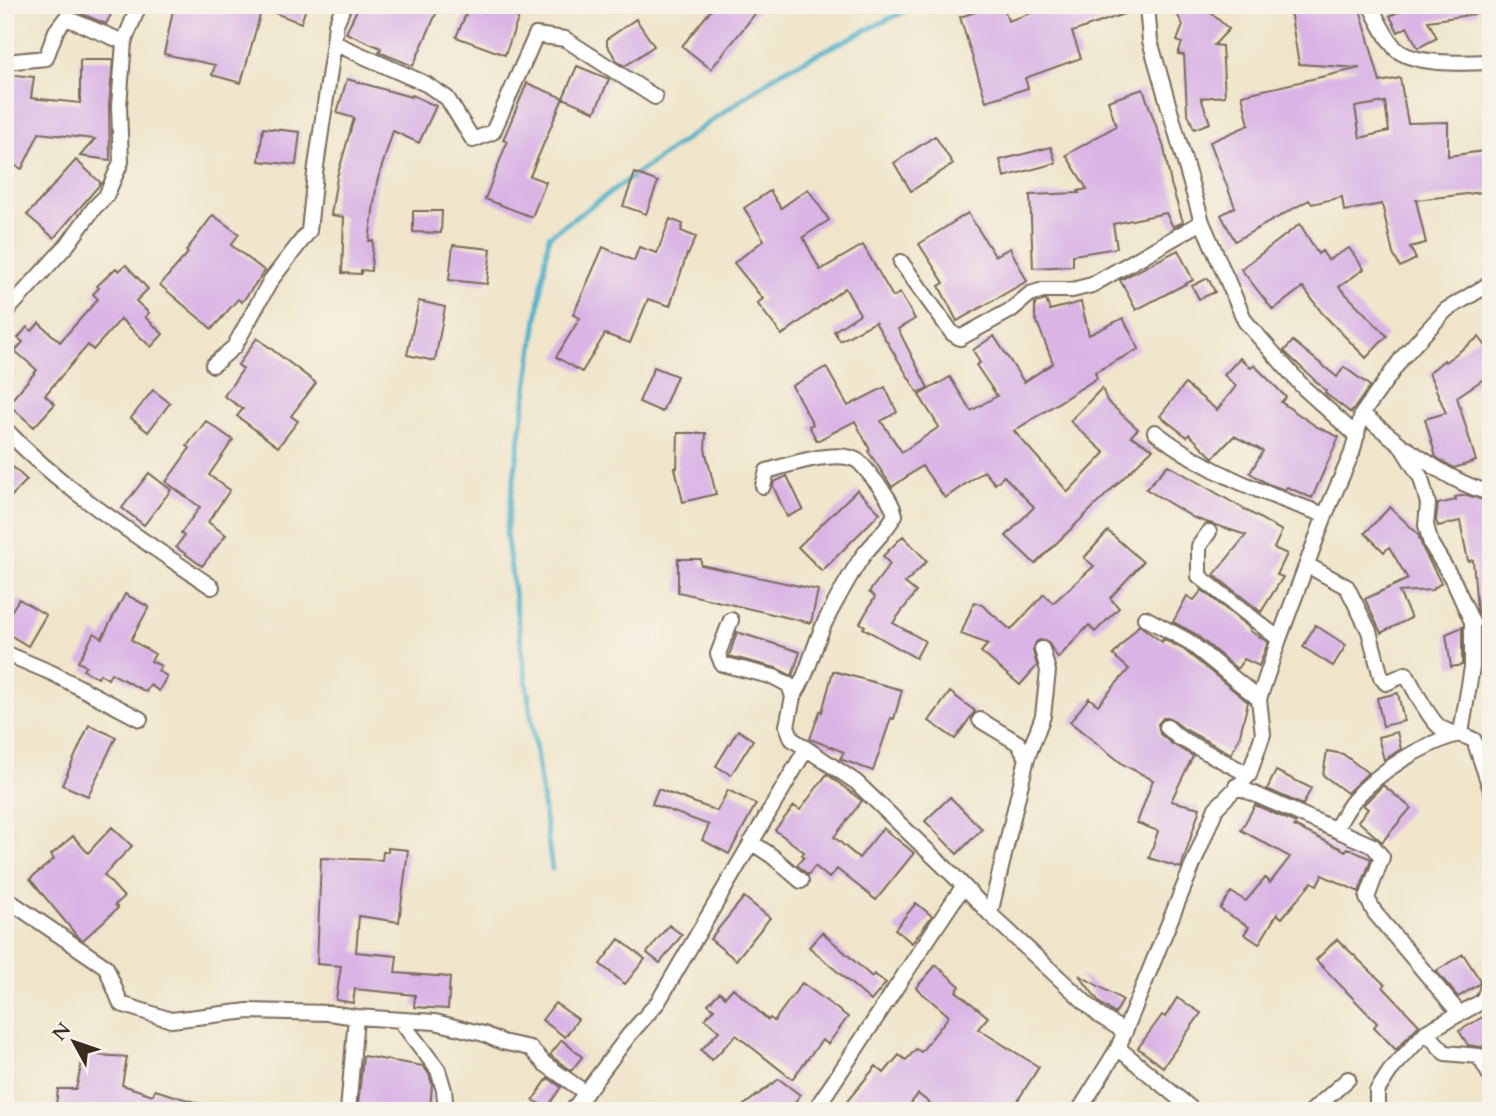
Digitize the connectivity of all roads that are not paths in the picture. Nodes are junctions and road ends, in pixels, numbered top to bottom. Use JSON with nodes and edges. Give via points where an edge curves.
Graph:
{"nodes":[{"id":1,"x":139,"y":5,"type":"edge"},
{"id":2,"x":344,"y":5,"type":"edge"},
{"id":3,"x":1147,"y":5,"type":"edge"},
{"id":4,"x":1370,"y":5,"type":"edge"},
{"id":5,"x":124,"y":42,"type":"junction"},
{"id":6,"x":334,"y":43,"type":"junction"},
{"id":7,"x":5,"y":62,"type":"edge"},
{"id":8,"x":1491,"y":62,"type":"edge"},
{"id":9,"x":655,"y":97,"type":"dead end"},
{"id":10,"x":1202,"y":222,"type":"junction"},
{"id":11,"x":901,"y":262,"type":"dead end"},
{"id":12,"x":1491,"y":283,"type":"edge"},
{"id":13,"x":5,"y":313,"type":"edge"},
{"id":14,"x":213,"y":365,"type":"dead end"},
{"id":15,"x":1362,"y":414,"type":"junction"},
{"id":16,"x":5,"y":429,"type":"edge"},
{"id":17,"x":1155,"y":432,"type":"dead end"},
{"id":18,"x":1357,"y":436,"type":"junction"},
{"id":19,"x":1400,"y":444,"type":"junction"},
{"id":20,"x":763,"y":486,"type":"dead end"},
{"id":21,"x":1491,"y":493,"type":"edge"},
{"id":22,"x":1325,"y":515,"type":"junction"},
{"id":23,"x":1209,"y":532,"type":"dead end"},
{"id":24,"x":1307,"y":565,"type":"junction"},
{"id":25,"x":212,"y":587,"type":"dead end"},
{"id":26,"x":1145,"y":618,"type":"dead end"},
{"id":27,"x":731,"y":620,"type":"dead end"},
{"id":28,"x":1279,"y":639,"type":"junction"},
{"id":29,"x":1042,"y":649,"type":"dead end"},
{"id":30,"x":5,"y":653,"type":"edge"},
{"id":31,"x":793,"y":697,"type":"junction"},
{"id":32,"x":1259,"y":699,"type":"junction"},
{"id":33,"x":140,"y":719,"type":"dead end"},
{"id":34,"x":980,"y":720,"type":"dead end"},
{"id":35,"x":1167,"y":727,"type":"dead end"},
{"id":36,"x":1461,"y":733,"type":"junction"},
{"id":37,"x":806,"y":749,"type":"junction"},
{"id":38,"x":1027,"y":758,"type":"junction"},
{"id":39,"x":1249,"y":775,"type":"junction"},
{"id":40,"x":1236,"y":786,"type":"junction"},
{"id":41,"x":1491,"y":790,"type":"edge"},
{"id":42,"x":1336,"y":828,"type":"junction"},
{"id":43,"x":751,"y":842,"type":"junction"},
{"id":44,"x":802,"y":881,"type":"dead end"},
{"id":45,"x":962,"y":887,"type":"junction"},
{"id":46,"x":5,"y":898,"type":"edge"},
{"id":47,"x":990,"y":914,"type":"junction"},
{"id":48,"x":1491,"y":979,"type":"edge"},
{"id":49,"x":1459,"y":1013,"type":"junction"},
{"id":50,"x":356,"y":1017,"type":"junction"},
{"id":51,"x":400,"y":1020,"type":"junction"},
{"id":52,"x":1125,"y":1032,"type":"junction"},
{"id":53,"x":1426,"y":1032,"type":"junction"},
{"id":54,"x":1118,"y":1048,"type":"junction"},
{"id":55,"x":1491,"y":1077,"type":"edge"},
{"id":56,"x":1348,"y":1079,"type":"dead end"},
{"id":57,"x":586,"y":1093,"type":"junction"},
{"id":58,"x":348,"y":1111,"type":"edge"},
{"id":59,"x":446,"y":1111,"type":"edge"},
{"id":60,"x":572,"y":1111,"type":"edge"},
{"id":61,"x":814,"y":1111,"type":"edge"},
{"id":62,"x":1079,"y":1111,"type":"edge"},
{"id":63,"x":1194,"y":1111,"type":"edge"},
{"id":64,"x":1312,"y":1111,"type":"edge"},
{"id":65,"x":1377,"y":1111,"type":"edge"}],
"edges":[{"from":1,"to":5,"type":"street"},
{"from":2,"to":6,"type":"street"},
{"from":3,"to":10,"type":"street","via":[[1150,41]]},
{"from":4,"to":8,"type":"street","via":[[1397,50],[1413,58]]},
{"from":5,"to":7,"type":"street","via":[[66,18],[46,58]]},
{"from":5,"to":13,"type":"street","via":[[121,162],[106,196]]},
{"from":6,"to":9,"type":"street","via":[[447,98],[473,140],[493,132],[536,35],[565,39]]},
{"from":6,"to":14,"type":"street","via":[[309,231],[271,280],[234,347]]},
{"from":10,"to":11,"type":"street","via":[[1092,285],[1030,293],[1011,310],[960,338]]},
{"from":10,"to":18,"type":"street","via":[[1245,321],[1304,388]]},
{"from":12,"to":15,"type":"street","via":[[1446,310],[1402,358]]},
{"from":15,"to":18,"type":"street"},
{"from":15,"to":19,"type":"street"},
{"from":16,"to":25,"type":"street","via":[[99,510]]},
{"from":17,"to":22,"type":"street","via":[[1183,454],[1260,493]]},
{"from":18,"to":22,"type":"street"},
{"from":19,"to":21,"type":"street","via":[[1451,477]]},
{"from":19,"to":36,"type":"street","via":[[1421,478],[1431,544],[1472,622],[1472,667]]},
{"from":20,"to":31,"type":"street","via":[[767,471],[813,458],[848,458],[858,461],[877,483],[895,515],[864,555],[827,619],[805,679]]},
{"from":22,"to":24,"type":"street"},
{"from":23,"to":28,"type":"street","via":[[1199,546],[1199,576]]},
{"from":24,"to":28,"type":"street"},
{"from":24,"to":36,"type":"street","via":[[1347,587],[1369,631],[1381,677],[1387,683],[1406,674],[1440,727]]},
{"from":26,"to":32,"type":"street","via":[[1188,641]]},
{"from":27,"to":31,"type":"street","via":[[718,654],[722,664],[774,677],[789,685]]},
{"from":28,"to":32,"type":"street"},
{"from":29,"to":38,"type":"street","via":[[1048,671],[1043,716]]},
{"from":30,"to":33,"type":"street"},
{"from":31,"to":37,"type":"street","via":[[787,726],[792,739]]},
{"from":32,"to":39,"type":"street","via":[[1263,734]]},
{"from":34,"to":38,"type":"street","via":[[1018,743]]},
{"from":35,"to":39,"type":"street"},
{"from":36,"to":41,"type":"street","via":[[1474,740]]},
{"from":36,"to":42,"type":"street","via":[[1391,766],[1353,801]]},
{"from":37,"to":43,"type":"street"},
{"from":37,"to":45,"type":"street","via":[[856,782]]},
{"from":38,"to":47,"type":"street"},
{"from":39,"to":40,"type":"street"},
{"from":40,"to":42,"type":"street"},
{"from":40,"to":52,"type":"street","via":[[1216,808]]},
{"from":42,"to":49,"type":"street","via":[[1373,846],[1382,857],[1367,898]]},
{"from":43,"to":44,"type":"street"},
{"from":43,"to":57,"type":"street","via":[[658,1002]]},
{"from":45,"to":47,"type":"street"},
{"from":45,"to":61,"type":"street"},
{"from":46,"to":50,"type":"street","via":[[106,967],[121,1004],[170,1020],[248,1011]]},
{"from":47,"to":52,"type":"street","via":[[1100,1016]]},
{"from":48,"to":49,"type":"street","via":[[1483,1001]]},
{"from":49,"to":53,"type":"street"},
{"from":50,"to":51,"type":"street"},
{"from":50,"to":58,"type":"street"},
{"from":51,"to":57,"type":"street","via":[[435,1022],[530,1048]]},
{"from":51,"to":59,"type":"street","via":[[438,1070]]},
{"from":52,"to":54,"type":"street"},
{"from":53,"to":55,"type":"street","via":[[1445,1053],[1479,1056]]},
{"from":53,"to":65,"type":"street","via":[[1377,1091]]},
{"from":54,"to":62,"type":"street"},
{"from":54,"to":63,"type":"street"},
{"from":56,"to":64,"type":"street"},
{"from":57,"to":60,"type":"street"}]}
